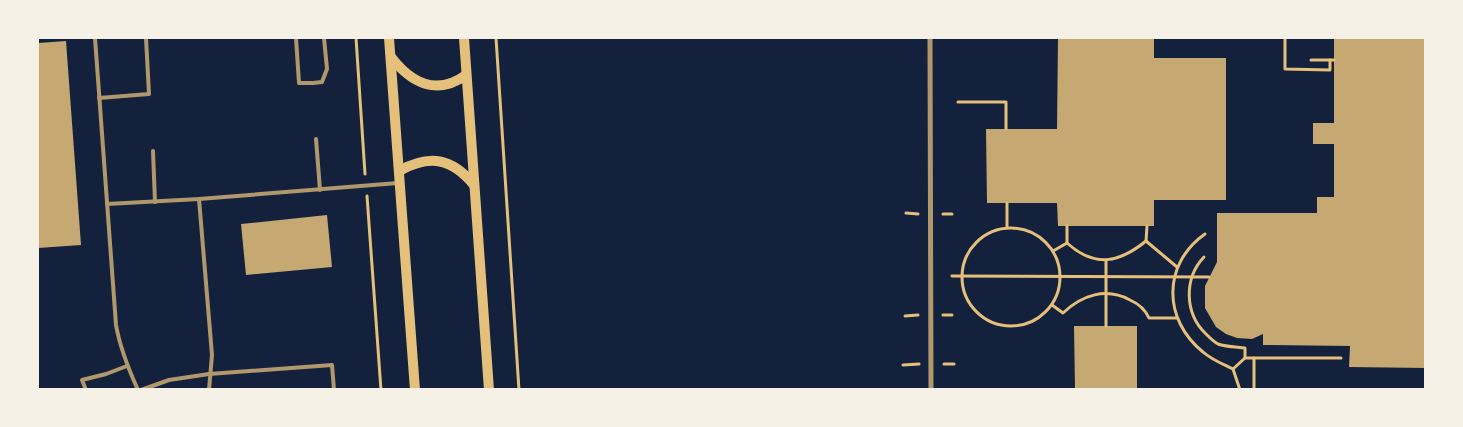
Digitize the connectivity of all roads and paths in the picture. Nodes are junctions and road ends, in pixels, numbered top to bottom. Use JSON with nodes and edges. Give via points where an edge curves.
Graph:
{"nodes":[{"id":1,"x":95,"y":38,"type":"edge"},
{"id":2,"x":146,"y":38,"type":"edge"},
{"id":3,"x":296,"y":38,"type":"edge"},
{"id":4,"x":324,"y":38,"type":"edge"},
{"id":5,"x":356,"y":38,"type":"edge"},
{"id":6,"x":389,"y":38,"type":"edge"},
{"id":7,"x":464,"y":38,"type":"edge"},
{"id":8,"x":496,"y":38,"type":"edge"},
{"id":9,"x":930,"y":38,"type":"edge"},
{"id":10,"x":1285,"y":38,"type":"edge"},
{"id":11,"x":390,"y":56,"type":"junction"},
{"id":12,"x":1311,"y":60,"type":"dead end"},
{"id":13,"x":466,"y":75,"type":"junction"},
{"id":14,"x":99,"y":98,"type":"junction"},
{"id":15,"x":958,"y":102,"type":"dead end"},
{"id":16,"x":1006,"y":129,"type":"dead end"},
{"id":17,"x":316,"y":139,"type":"dead end"},
{"id":18,"x":153,"y":151,"type":"dead end"},
{"id":19,"x":399,"y":171,"type":"junction"},
{"id":20,"x":400,"y":183,"type":"junction"},
{"id":21,"x":474,"y":185,"type":"junction"},
{"id":22,"x":366,"y":186,"type":"junction"},
{"id":23,"x":320,"y":190,"type":"junction"},
{"id":24,"x":199,"y":200,"type":"junction"},
{"id":25,"x":155,"y":202,"type":"junction"},
{"id":26,"x":1007,"y":203,"type":"dead end"},
{"id":27,"x":107,"y":204,"type":"junction"},
{"id":28,"x":906,"y":214,"type":"dead end"},
{"id":29,"x":918,"y":214,"type":"dead end"},
{"id":30,"x":943,"y":214,"type":"dead end"},
{"id":31,"x":952,"y":214,"type":"dead end"},
{"id":32,"x":1067,"y":226,"type":"dead end"},
{"id":33,"x":1147,"y":226,"type":"dead end"},
{"id":34,"x":1007,"y":228,"type":"junction"},
{"id":35,"x":1205,"y":234,"type":"dead end"},
{"id":36,"x":1146,"y":241,"type":"junction"},
{"id":37,"x":1067,"y":243,"type":"junction"},
{"id":38,"x":1053,"y":251,"type":"junction"},
{"id":39,"x":1204,"y":257,"type":"dead end"},
{"id":40,"x":1106,"y":260,"type":"junction"},
{"id":41,"x":1177,"y":267,"type":"junction"},
{"id":42,"x":952,"y":276,"type":"dead end"},
{"id":43,"x":961,"y":276,"type":"junction"},
{"id":44,"x":1060,"y":277,"type":"junction"},
{"id":45,"x":1106,"y":277,"type":"junction"},
{"id":46,"x":1174,"y":277,"type":"junction"},
{"id":47,"x":1192,"y":277,"type":"junction"},
{"id":48,"x":1209,"y":277,"type":"dead end"},
{"id":49,"x":1106,"y":293,"type":"junction"},
{"id":50,"x":1052,"y":305,"type":"junction"},
{"id":51,"x":918,"y":315,"type":"dead end"},
{"id":52,"x":943,"y":315,"type":"dead end"},
{"id":53,"x":952,"y":315,"type":"dead end"},
{"id":54,"x":905,"y":316,"type":"dead end"},
{"id":55,"x":1177,"y":318,"type":"junction"},
{"id":56,"x":1106,"y":326,"type":"dead end"},
{"id":57,"x":1245,"y":358,"type":"junction"},
{"id":58,"x":1254,"y":358,"type":"junction"},
{"id":59,"x":1341,"y":358,"type":"dead end"},
{"id":60,"x":919,"y":364,"type":"dead end"},
{"id":61,"x":944,"y":364,"type":"dead end"},
{"id":62,"x":954,"y":364,"type":"dead end"},
{"id":63,"x":903,"y":365,"type":"dead end"},
{"id":64,"x":127,"y":366,"type":"junction"},
{"id":65,"x":1233,"y":369,"type":"junction"},
{"id":66,"x":209,"y":374,"type":"junction"},
{"id":67,"x":86,"y":390,"type":"edge"},
{"id":68,"x":140,"y":390,"type":"edge"},
{"id":69,"x":209,"y":390,"type":"edge"},
{"id":70,"x":334,"y":390,"type":"edge"},
{"id":71,"x":381,"y":390,"type":"edge"},
{"id":72,"x":415,"y":390,"type":"edge"},
{"id":73,"x":490,"y":390,"type":"edge"},
{"id":74,"x":519,"y":390,"type":"edge"},
{"id":75,"x":931,"y":390,"type":"edge"},
{"id":76,"x":1240,"y":390,"type":"edge"},
{"id":77,"x":1254,"y":390,"type":"edge"}],
"edges":[{"from":1,"to":14,"type":"lane"},
{"from":2,"to":14,"type":"lane","via":[[149,94]]},
{"from":3,"to":4,"type":"lane","via":[[299,82],[313,84],[322,82],[327,69]]},
{"from":5,"to":22,"type":"path"},
{"from":6,"to":11,"type":"main road"},
{"from":7,"to":13,"type":"main road"},
{"from":8,"to":74,"type":"path"},
{"from":9,"to":75,"type":"street"},
{"from":10,"to":12,"type":"path","via":[[1285,70],[1330,70],[1332,60]]},
{"from":11,"to":13,"type":"main road","via":[[407,74],[429,86],[448,85]]},
{"from":11,"to":19,"type":"main road"},
{"from":13,"to":21,"type":"main road"},
{"from":14,"to":27,"type":"lane"},
{"from":15,"to":16,"type":"path","via":[[1006,102]]},
{"from":17,"to":23,"type":"lane"},
{"from":18,"to":25,"type":"lane"},
{"from":19,"to":20,"type":"main road"},
{"from":19,"to":21,"type":"main road","via":[[419,162],[442,162],[455,167]]},
{"from":20,"to":22,"type":"lane"},
{"from":20,"to":72,"type":"main road"},
{"from":21,"to":73,"type":"main road"},
{"from":22,"to":23,"type":"lane"},
{"from":22,"to":71,"type":"path"},
{"from":23,"to":24,"type":"lane"},
{"from":24,"to":25,"type":"lane"},
{"from":24,"to":66,"type":"lane","via":[[212,355]]},
{"from":25,"to":27,"type":"lane"},
{"from":26,"to":34,"type":"path"},
{"from":27,"to":64,"type":"lane","via":[[116,325]]},
{"from":28,"to":29,"type":"path"},
{"from":30,"to":31,"type":"path"},
{"from":32,"to":37,"type":"path"},
{"from":33,"to":36,"type":"path"},
{"from":34,"to":38,"type":"path","via":[[1038,235]]},
{"from":34,"to":43,"type":"path","via":[[984,235],[972,246],[964,260]]},
{"from":35,"to":41,"type":"path","via":[[1189,248]]},
{"from":36,"to":40,"type":"path","via":[[1127,255]]},
{"from":36,"to":41,"type":"path"},
{"from":37,"to":38,"type":"path"},
{"from":37,"to":40,"type":"path","via":[[1084,255]]},
{"from":38,"to":44,"type":"path"},
{"from":39,"to":47,"type":"path"},
{"from":40,"to":45,"type":"path"},
{"from":41,"to":46,"type":"path"},
{"from":42,"to":43,"type":"path"},
{"from":43,"to":44,"type":"path"},
{"from":43,"to":50,"type":"path","via":[[971,306],[996,324],[1017,326],[1027,323]]},
{"from":44,"to":45,"type":"path"},
{"from":44,"to":50,"type":"path"},
{"from":45,"to":46,"type":"path"},
{"from":45,"to":49,"type":"path"},
{"from":46,"to":47,"type":"path"},
{"from":46,"to":55,"type":"path"},
{"from":47,"to":48,"type":"path"},
{"from":47,"to":57,"type":"path","via":[[1189,300],[1195,320],[1217,344],[1245,348]]},
{"from":49,"to":50,"type":"path","via":[[1080,300],[1063,313]]},
{"from":49,"to":55,"type":"path","via":[[1136,302],[1149,318]]},
{"from":49,"to":56,"type":"path"},
{"from":51,"to":54,"type":"path"},
{"from":52,"to":53,"type":"path"},
{"from":55,"to":65,"type":"path","via":[[1185,334],[1203,353]]},
{"from":57,"to":58,"type":"path"},
{"from":57,"to":65,"type":"path"},
{"from":58,"to":59,"type":"path"},
{"from":58,"to":77,"type":"path"},
{"from":60,"to":63,"type":"path"},
{"from":61,"to":62,"type":"path"},
{"from":64,"to":67,"type":"lane","via":[[82,380]]},
{"from":64,"to":68,"type":"lane"},
{"from":65,"to":76,"type":"path"},
{"from":66,"to":68,"type":"lane","via":[[169,380]]},
{"from":66,"to":69,"type":"lane"},
{"from":66,"to":70,"type":"lane","via":[[332,365]]}]}
